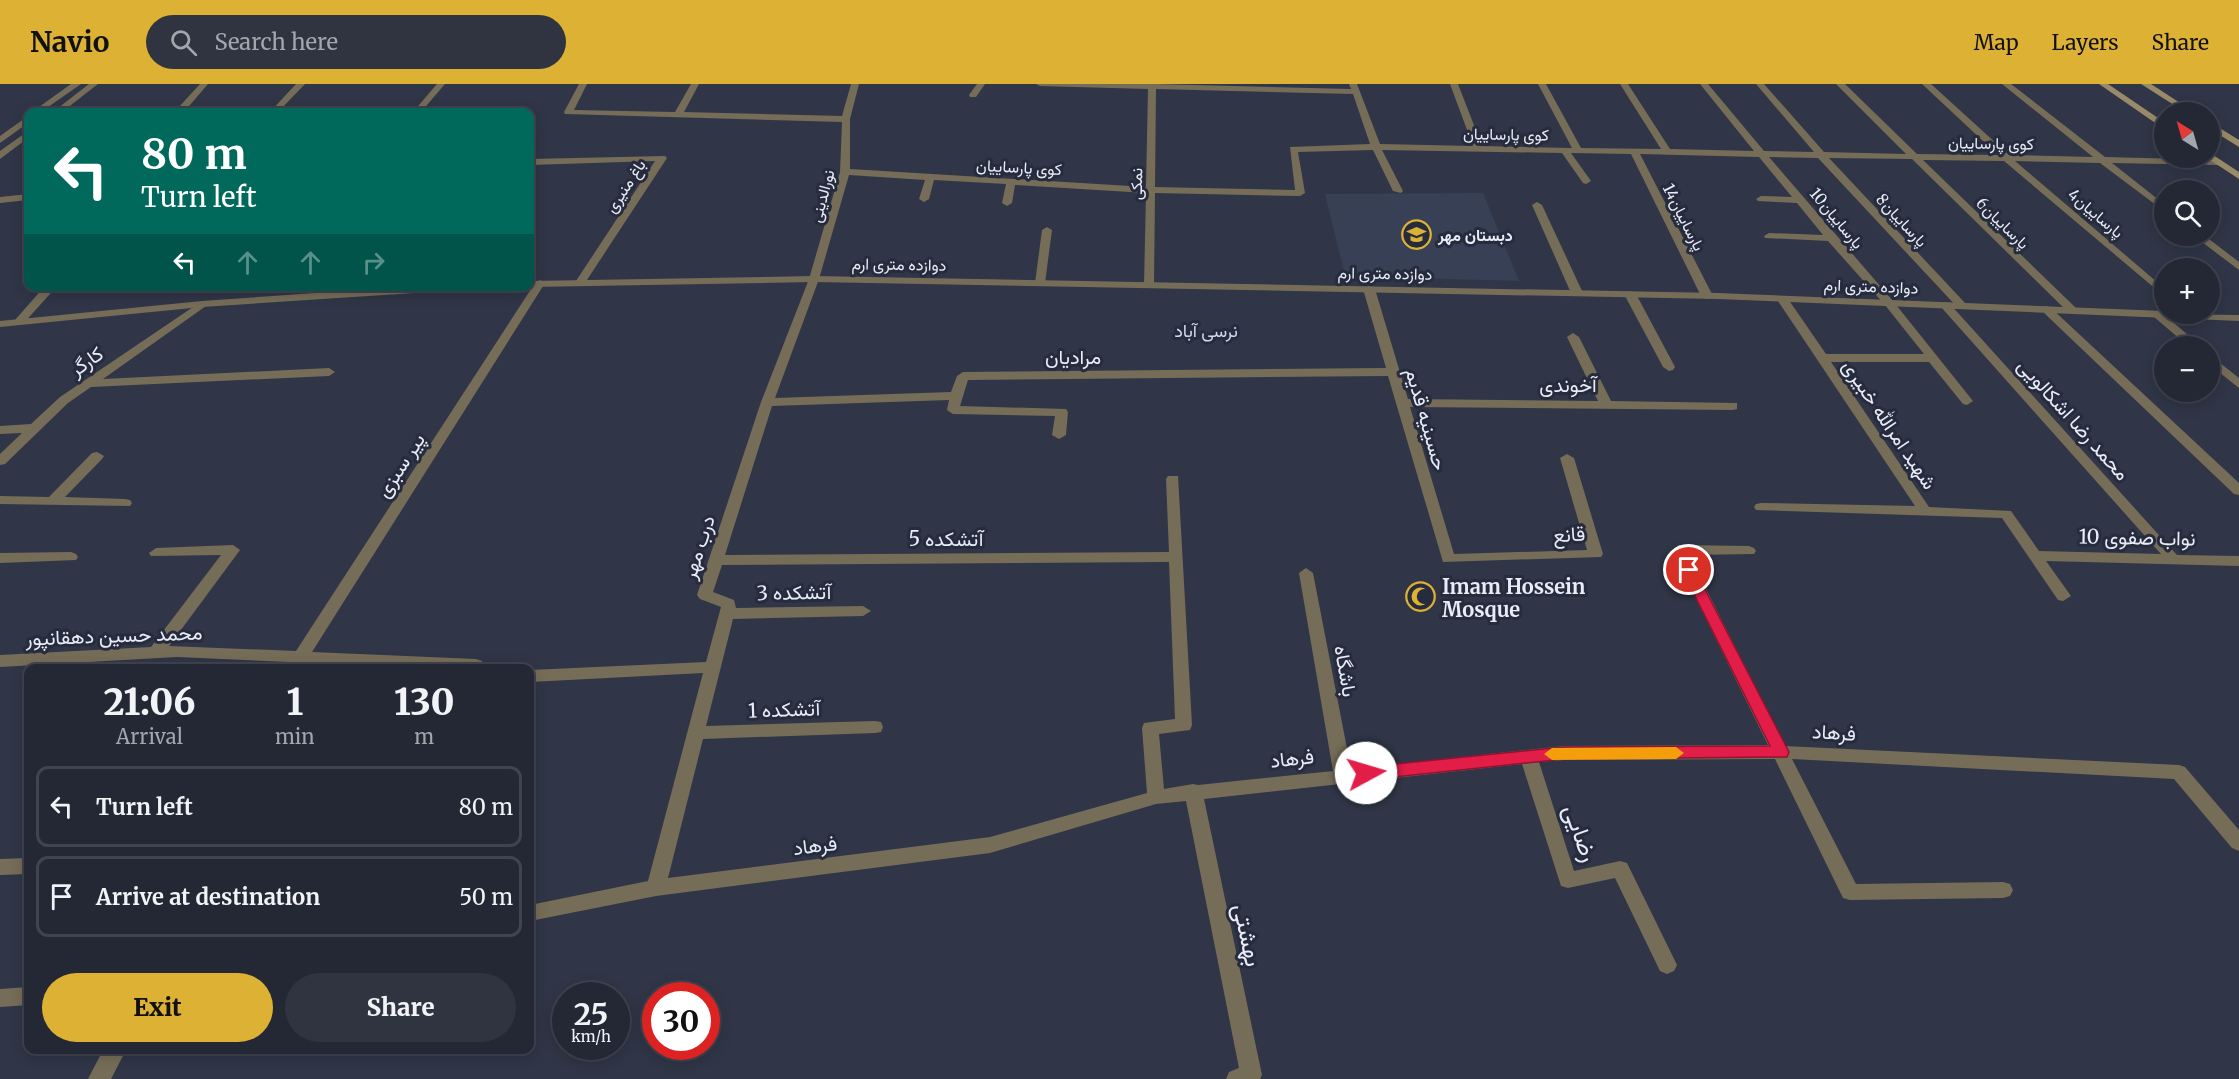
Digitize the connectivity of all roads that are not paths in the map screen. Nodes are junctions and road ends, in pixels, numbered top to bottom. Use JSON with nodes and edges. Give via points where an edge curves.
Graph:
{"nodes":[{"id":1,"x":76,"y":84,"type":"edge"},
{"id":2,"x":94,"y":84,"type":"edge"},
{"id":3,"x":204,"y":84,"type":"edge"},
{"id":4,"x":301,"y":84,"type":"edge"},
{"id":5,"x":441,"y":84,"type":"edge"},
{"id":6,"x":583,"y":84,"type":"edge"},
{"id":7,"x":695,"y":84,"type":"edge"},
{"id":8,"x":855,"y":84,"type":"edge"},
{"id":9,"x":981,"y":84,"type":"edge"},
{"id":10,"x":1040,"y":84,"type":"edge"},
{"id":11,"x":1454,"y":84,"type":"edge"},
{"id":12,"x":1542,"y":84,"type":"edge"},
{"id":13,"x":1624,"y":84,"type":"edge"},
{"id":14,"x":1704,"y":84,"type":"edge"},
{"id":15,"x":1760,"y":84,"type":"edge"},
{"id":16,"x":1840,"y":84,"type":"edge"},
{"id":17,"x":1926,"y":84,"type":"edge"},
{"id":18,"x":2006,"y":84,"type":"edge"},
{"id":19,"x":2103,"y":84,"type":"edge"},
{"id":20,"x":2145,"y":84,"type":"edge"},
{"id":21,"x":1152,"y":85,"type":"edge"},
{"id":22,"x":1354,"y":88,"type":"edge"},
{"id":23,"x":973,"y":95,"type":"dead end"},
{"id":24,"x":2174,"y":102,"type":"edge"},
{"id":25,"x":42,"y":108,"type":"edge"},
{"id":26,"x":62,"y":108,"type":"edge"},
{"id":27,"x":183,"y":108,"type":"edge"},
{"id":28,"x":278,"y":108,"type":"edge"},
{"id":29,"x":420,"y":108,"type":"edge"},
{"id":30,"x":678,"y":115,"type":"junction"},
{"id":31,"x":846,"y":119,"type":"junction"},
{"id":32,"x":2154,"y":119,"type":"edge"},
{"id":33,"x":24,"y":121,"type":"edge"},
{"id":34,"x":2220,"y":132,"type":"edge"},
{"id":35,"x":24,"y":137,"type":"edge"},
{"id":36,"x":0,"y":140,"type":"edge"},
{"id":37,"x":2239,"y":144,"type":"edge"},
{"id":38,"x":1376,"y":147,"type":"junction"},
{"id":39,"x":1478,"y":148,"type":"junction"},
{"id":40,"x":1564,"y":150,"type":"junction"},
{"id":41,"x":1578,"y":151,"type":"junction"},
{"id":42,"x":1634,"y":152,"type":"junction"},
{"id":43,"x":1668,"y":153,"type":"junction"},
{"id":44,"x":1762,"y":154,"type":"junction"},
{"id":45,"x":1821,"y":155,"type":"junction"},
{"id":46,"x":0,"y":156,"type":"edge"},
{"id":47,"x":1914,"y":157,"type":"junction"},
{"id":48,"x":2006,"y":158,"type":"junction"},
{"id":49,"x":2103,"y":160,"type":"junction"},
{"id":50,"x":2154,"y":160,"type":"edge"},
{"id":51,"x":534,"y":162,"type":"edge"},
{"id":52,"x":2220,"y":163,"type":"edge"},
{"id":53,"x":845,"y":172,"type":"junction"},
{"id":54,"x":2239,"y":176,"type":"edge"},
{"id":55,"x":930,"y":177,"type":"junction"},
{"id":56,"x":1586,"y":181,"type":"dead end"},
{"id":57,"x":1011,"y":182,"type":"junction"},
{"id":58,"x":1151,"y":190,"type":"junction"},
{"id":59,"x":1398,"y":191,"type":"dead end"},
{"id":60,"x":24,"y":197,"type":"edge"},
{"id":61,"x":924,"y":199,"type":"dead end"},
{"id":62,"x":1761,"y":199,"type":"dead end"},
{"id":63,"x":0,"y":200,"type":"edge"},
{"id":64,"x":1801,"y":200,"type":"junction"},
{"id":65,"x":2154,"y":200,"type":"edge"},
{"id":66,"x":1007,"y":203,"type":"dead end"},
{"id":67,"x":1537,"y":205,"type":"dead end"},
{"id":68,"x":1047,"y":230,"type":"dead end"},
{"id":69,"x":1769,"y":236,"type":"dead end"},
{"id":70,"x":1831,"y":238,"type":"junction"},
{"id":71,"x":2212,"y":246,"type":"edge"},
{"id":72,"x":2239,"y":267,"type":"edge"},
{"id":73,"x":814,"y":279,"type":"junction"},
{"id":74,"x":581,"y":281,"type":"junction"},
{"id":75,"x":535,"y":283,"type":"edge"},
{"id":76,"x":1040,"y":283,"type":"junction"},
{"id":77,"x":2154,"y":284,"type":"edge"},
{"id":78,"x":1149,"y":285,"type":"junction"},
{"id":79,"x":1369,"y":290,"type":"junction"},
{"id":80,"x":47,"y":291,"type":"edge"},
{"id":81,"x":365,"y":291,"type":"edge"},
{"id":82,"x":530,"y":291,"type":"edge"},
{"id":83,"x":1577,"y":293,"type":"junction"},
{"id":84,"x":1630,"y":294,"type":"junction"},
{"id":85,"x":1707,"y":296,"type":"junction"},
{"id":86,"x":1782,"y":298,"type":"junction"},
{"id":87,"x":1889,"y":303,"type":"junction"},
{"id":88,"x":202,"y":304,"type":"junction"},
{"id":89,"x":1945,"y":305,"type":"junction"},
{"id":90,"x":1962,"y":306,"type":"junction"},
{"id":91,"x":2046,"y":309,"type":"junction"},
{"id":92,"x":2072,"y":310,"type":"junction"},
{"id":93,"x":2154,"y":314,"type":"edge"},
{"id":94,"x":2220,"y":316,"type":"edge"},
{"id":95,"x":2239,"y":318,"type":"edge"},
{"id":96,"x":19,"y":322,"type":"junction"},
{"id":97,"x":0,"y":324,"type":"edge"},
{"id":98,"x":2169,"y":324,"type":"edge"},
{"id":99,"x":2183,"y":336,"type":"edge"},
{"id":100,"x":1573,"y":337,"type":"dead end"},
{"id":101,"x":1822,"y":358,"type":"junction"},
{"id":102,"x":1933,"y":358,"type":"junction"},
{"id":103,"x":1669,"y":367,"type":"dead end"},
{"id":104,"x":2220,"y":368,"type":"edge"},
{"id":105,"x":329,"y":372,"type":"dead end"},
{"id":106,"x":1394,"y":372,"type":"junction"},
{"id":107,"x":89,"y":383,"type":"junction"},
{"id":108,"x":2239,"y":384,"type":"edge"},
{"id":109,"x":956,"y":396,"type":"junction"},
{"id":110,"x":767,"y":402,"type":"junction"},
{"id":111,"x":1967,"y":402,"type":"dead end"},
{"id":112,"x":1402,"y":403,"type":"junction"},
{"id":113,"x":1606,"y":404,"type":"junction"},
{"id":114,"x":1733,"y":406,"type":"dead end"},
{"id":115,"x":35,"y":428,"type":"junction"},
{"id":116,"x":0,"y":430,"type":"edge"},
{"id":117,"x":1059,"y":435,"type":"dead end"},
{"id":118,"x":97,"y":456,"type":"dead end"},
{"id":119,"x":1567,"y":458,"type":"dead end"},
{"id":120,"x":0,"y":461,"type":"edge"},
{"id":121,"x":1173,"y":479,"type":"dead end"},
{"id":122,"x":2239,"y":492,"type":"edge"},
{"id":123,"x":0,"y":500,"type":"edge"},
{"id":124,"x":53,"y":501,"type":"junction"},
{"id":125,"x":125,"y":503,"type":"dead end"},
{"id":126,"x":1761,"y":507,"type":"dead end"},
{"id":127,"x":1925,"y":511,"type":"junction"},
{"id":128,"x":1749,"y":551,"type":"dead end"},
{"id":129,"x":156,"y":553,"type":"dead end"},
{"id":130,"x":2035,"y":556,"type":"junction"},
{"id":131,"x":71,"y":557,"type":"dead end"},
{"id":132,"x":0,"y":558,"type":"edge"},
{"id":133,"x":1177,"y":558,"type":"junction"},
{"id":134,"x":1448,"y":559,"type":"joint"},
{"id":135,"x":2173,"y":559,"type":"junction"},
{"id":136,"x":716,"y":560,"type":"junction"},
{"id":137,"x":2239,"y":561,"type":"edge"},
{"id":138,"x":1306,"y":573,"type":"dead end"},
{"id":139,"x":2063,"y":596,"type":"dead end"},
{"id":140,"x":863,"y":611,"type":"dead end"},
{"id":141,"x":726,"y":615,"type":"junction"},
{"id":142,"x":156,"y":651,"type":"junction"},
{"id":143,"x":0,"y":661,"type":"edge"},
{"id":144,"x":297,"y":663,"type":"edge"},
{"id":145,"x":386,"y":664,"type":"edge"},
{"id":146,"x":713,"y":667,"type":"junction"},
{"id":147,"x":534,"y":676,"type":"edge"},
{"id":148,"x":875,"y":727,"type":"dead end"},
{"id":149,"x":696,"y":733,"type":"junction"},
{"id":150,"x":1781,"y":752,"type":"junction"},
{"id":151,"x":1528,"y":756,"type":"junction"},
{"id":152,"x":1343,"y":776,"type":"junction"},
{"id":153,"x":1193,"y":791,"type":"junction"},
{"id":154,"x":1156,"y":797,"type":"junction"},
{"id":155,"x":2239,"y":843,"type":"edge"},
{"id":156,"x":24,"y":866,"type":"edge"},
{"id":157,"x":1,"y":867,"type":"edge"},
{"id":158,"x":656,"y":888,"type":"junction"},
{"id":159,"x":2003,"y":890,"type":"dead end"},
{"id":160,"x":534,"y":912,"type":"edge"},
{"id":161,"x":1667,"y":965,"type":"dead end"},
{"id":162,"x":24,"y":996,"type":"edge"},
{"id":163,"x":0,"y":998,"type":"edge"},
{"id":164,"x":113,"y":1054,"type":"edge"},
{"id":165,"x":99,"y":1079,"type":"edge"},
{"id":166,"x":1237,"y":1079,"type":"edge"}],
"edges":[{"from":1,"to":25,"type":"street"},
{"from":2,"to":26,"type":"street"},
{"from":3,"to":27,"type":"street"},
{"from":4,"to":28,"type":"street"},
{"from":5,"to":29,"type":"street"},
{"from":6,"to":30,"type":"street","via":[[567,112]]},
{"from":7,"to":30,"type":"street"},
{"from":8,"to":31,"type":"street","name":"نورالدینی"},
{"from":9,"to":23,"type":"street"},
{"from":10,"to":21,"type":"street"},
{"from":11,"to":39,"type":"street"},
{"from":12,"to":41,"type":"street"},
{"from":13,"to":43,"type":"street"},
{"from":14,"to":44,"type":"street","name":"پارساییان10"},
{"from":15,"to":45,"type":"street","name":"پارساییان8"},
{"from":16,"to":47,"type":"street","name":"پارساییان6"},
{"from":17,"to":48,"type":"street","name":"پارساییان4"},
{"from":18,"to":49,"type":"street"},
{"from":19,"to":32,"type":"main road"},
{"from":20,"to":24,"type":"main road"},
{"from":21,"to":22,"type":"street"},
{"from":21,"to":58,"type":"street","name":"نمکی"},
{"from":22,"to":38,"type":"street"},
{"from":30,"to":31,"type":"street"},
{"from":31,"to":53,"type":"street","name":"نورالدینی"},
{"from":33,"to":36,"type":"street"},
{"from":34,"to":37,"type":"main road"},
{"from":35,"to":46,"type":"street"},
{"from":38,"to":39,"type":"street","name":"کوی پارساییان"},
{"from":38,"to":58,"type":"street","name":"کوی پارساییان","via":[[1293,149],[1300,193]]},
{"from":38,"to":59,"type":"street"},
{"from":39,"to":40,"type":"street","name":"کوی پارساییان"},
{"from":40,"to":41,"type":"street","name":"کوی پارساییان"},
{"from":40,"to":56,"type":"street"},
{"from":41,"to":42,"type":"street","name":"کوی پارساییان"},
{"from":42,"to":43,"type":"street","name":"کوی پارساییان"},
{"from":42,"to":85,"type":"street","name":"پارساییان14"},
{"from":43,"to":44,"type":"street","name":"کوی پارساییان"},
{"from":44,"to":45,"type":"street","name":"کوی پارساییان"},
{"from":44,"to":64,"type":"street","name":"پارساییان10"},
{"from":45,"to":47,"type":"street","name":"کوی پارساییان"},
{"from":45,"to":90,"type":"street","name":"پارساییان8"},
{"from":47,"to":48,"type":"street","name":"کوی پارساییان"},
{"from":47,"to":92,"type":"street","name":"پارساییان6"},
{"from":48,"to":49,"type":"street","name":"کوی پارساییان"},
{"from":48,"to":77,"type":"street","name":"پارساییان4"},
{"from":49,"to":50,"type":"street","name":"کوی پارساییان"},
{"from":49,"to":65,"type":"street"},
{"from":51,"to":74,"type":"street","name":"باغ منیری","via":[[662,158]]},
{"from":52,"to":54,"type":"main road"},
{"from":53,"to":55,"type":"street","name":"کوی پارساییان"},
{"from":53,"to":73,"type":"street","name":"نورالدینی"},
{"from":55,"to":57,"type":"street","name":"کوی پارساییان"},
{"from":55,"to":61,"type":"street"},
{"from":57,"to":58,"type":"street","name":"کوی پارساییان"},
{"from":57,"to":66,"type":"street"},
{"from":58,"to":78,"type":"street","name":"نمکی"},
{"from":60,"to":63,"type":"street"},
{"from":62,"to":64,"type":"street"},
{"from":64,"to":70,"type":"street","name":"پارساییان10"},
{"from":67,"to":83,"type":"street"},
{"from":68,"to":76,"type":"street"},
{"from":69,"to":70,"type":"street"},
{"from":70,"to":87,"type":"street","name":"پارساییان10"},
{"from":71,"to":72,"type":"street"},
{"from":73,"to":74,"type":"street","name":"دوازده متری ارم"},
{"from":73,"to":76,"type":"street","name":"دوازده متری ارم"},
{"from":73,"to":110,"type":"street","name":"درب مهر"},
{"from":74,"to":75,"type":"street","name":"دوازده متری ارم"},
{"from":76,"to":78,"type":"street","name":"دوازده متری ارم"},
{"from":78,"to":79,"type":"street","name":"دوازده متری ارم"},
{"from":79,"to":83,"type":"street","name":"دوازده متری ارم"},
{"from":79,"to":106,"type":"street","name":"حسینیه قدیم"},
{"from":80,"to":96,"type":"street"},
{"from":81,"to":88,"type":"street"},
{"from":82,"to":144,"type":"street","name":"پیر سبزی"},
{"from":83,"to":84,"type":"street","name":"دوازده متری ارم"},
{"from":84,"to":85,"type":"street","name":"دوازده متری ارم"},
{"from":84,"to":103,"type":"street"},
{"from":85,"to":86,"type":"street","name":"دوازده متری ارم"},
{"from":86,"to":87,"type":"street","name":"دوازده متری ارم"},
{"from":86,"to":101,"type":"street","name":"شهید امرالله خبیری"},
{"from":87,"to":89,"type":"street","name":"دوازده متری ارم"},
{"from":87,"to":102,"type":"street","name":"پارساییان10"},
{"from":88,"to":96,"type":"street"},
{"from":88,"to":107,"type":"street","name":"کارگر"},
{"from":89,"to":90,"type":"street","name":"دوازده متری ارم"},
{"from":89,"to":135,"type":"street","name":"محمد رضا اشکالویی"},
{"from":90,"to":91,"type":"street","name":"دوازده متری ارم"},
{"from":91,"to":92,"type":"street","name":"دوازده متری ارم"},
{"from":91,"to":122,"type":"street"},
{"from":92,"to":93,"type":"street","name":"دوازده متری ارم"},
{"from":94,"to":95,"type":"street","name":"دوازده متری ارم"},
{"from":96,"to":97,"type":"street"},
{"from":98,"to":99,"type":"street"},
{"from":100,"to":113,"type":"street"},
{"from":101,"to":102,"type":"street"},
{"from":101,"to":127,"type":"street","name":"شهید امرالله خبیری"},
{"from":102,"to":111,"type":"street","name":"پارساییان10"},
{"from":104,"to":108,"type":"street"},
{"from":105,"to":107,"type":"street"},
{"from":106,"to":109,"type":"street","name":"مرادیان","via":[[963,376]]},
{"from":106,"to":112,"type":"street","name":"حسینیه قدیم"},
{"from":107,"to":115,"type":"street","name":"کارگر"},
{"from":109,"to":110,"type":"street"},
{"from":109,"to":117,"type":"street","via":[[954,410],[1062,412]]},
{"from":110,"to":136,"type":"street","name":"درب مهر"},
{"from":112,"to":113,"type":"street","name":"آخوندی"},
{"from":112,"to":134,"type":"street","name":"حسینیه قدیم"},
{"from":113,"to":114,"type":"street","name":"آخوندی"},
{"from":115,"to":116,"type":"street"},
{"from":115,"to":120,"type":"street","name":"کارگر"},
{"from":118,"to":124,"type":"street"},
{"from":119,"to":134,"type":"street","name":"قانع","via":[[1596,554]]},
{"from":121,"to":133,"type":"street"},
{"from":123,"to":124,"type":"street"},
{"from":124,"to":125,"type":"street"},
{"from":126,"to":127,"type":"street"},
{"from":127,"to":130,"type":"street","name":"شهید امرالله خبیری","via":[[2006,514]]},
{"from":128,"to":150,"type":"street","via":[[1679,550]]},
{"from":129,"to":142,"type":"street","via":[[233,550]]},
{"from":130,"to":135,"type":"street","name":"نواب صفوی 10"},
{"from":130,"to":139,"type":"street","name":"شهید امرالله خبیری"},
{"from":131,"to":132,"type":"street"},
{"from":133,"to":136,"type":"street","name":"آتشکده 5"},
{"from":133,"to":154,"type":"street","via":[[1184,725],[1150,728]]},
{"from":135,"to":137,"type":"street","name":"نواب صفوی 10"},
{"from":136,"to":141,"type":"street","name":"درب مهر","via":[[705,595],[729,604]]},
{"from":138,"to":152,"type":"street","name":"باشگاه"},
{"from":140,"to":141,"type":"street","name":"آتشکده 3"},
{"from":141,"to":146,"type":"street"},
{"from":142,"to":143,"type":"street","name":"محمد حسین دهقانپور"},
{"from":142,"to":144,"type":"street","name":"محمد حسین دهقانپور"},
{"from":144,"to":145,"type":"street","name":"محمد حسین دهقانپور"},
{"from":146,"to":147,"type":"street"},
{"from":146,"to":149,"type":"street"},
{"from":148,"to":149,"type":"street","name":"آتشکده 1"},
{"from":149,"to":158,"type":"street"},
{"from":150,"to":151,"type":"street","name":"فرهاد"},
{"from":150,"to":155,"type":"street","name":"فرهاد","via":[[2179,772]]},
{"from":150,"to":159,"type":"street","via":[[1850,892]]},
{"from":151,"to":152,"type":"street","name":"فرهاد"},
{"from":151,"to":161,"type":"street","name":"رضایی","via":[[1568,880],[1620,869]]},
{"from":152,"to":153,"type":"street","name":"فرهاد"},
{"from":153,"to":154,"type":"street","name":"فرهاد"},
{"from":153,"to":166,"type":"street","name":"بهشتی","via":[[1251,1075]]},
{"from":154,"to":158,"type":"street","name":"فرهاد","via":[[990,845]]},
{"from":156,"to":157,"type":"street"},
{"from":158,"to":160,"type":"street","name":"فرهاد"},
{"from":162,"to":163,"type":"street"},
{"from":164,"to":165,"type":"street"}]}
